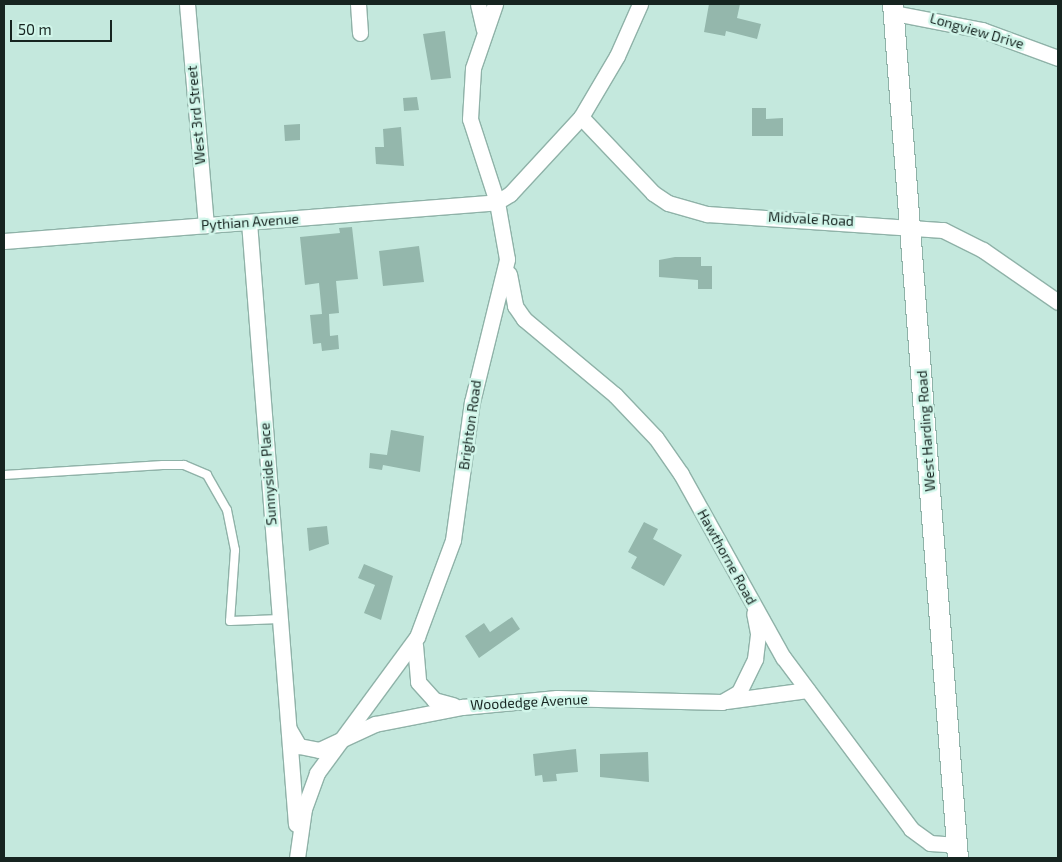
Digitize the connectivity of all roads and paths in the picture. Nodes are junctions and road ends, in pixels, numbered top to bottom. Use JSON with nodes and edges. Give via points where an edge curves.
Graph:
{"nodes":[{"id":1,"x":187,"y":4,"type":"edge"},
{"id":2,"x":358,"y":4,"type":"edge"},
{"id":3,"x":478,"y":4,"type":"edge"},
{"id":4,"x":495,"y":4,"type":"edge"},
{"id":5,"x":640,"y":4,"type":"edge"},
{"id":6,"x":893,"y":9,"type":"edge"},
{"id":7,"x":484,"y":28,"type":"junction"},
{"id":8,"x":360,"y":33,"type":"dead end"},
{"id":9,"x":1058,"y":58,"type":"edge"},
{"id":10,"x":581,"y":117,"type":"junction"},
{"id":11,"x":497,"y":202,"type":"junction"},
{"id":12,"x":249,"y":222,"type":"junction"},
{"id":13,"x":206,"y":225,"type":"junction"},
{"id":14,"x":910,"y":226,"type":"junction"},
{"id":15,"x":4,"y":241,"type":"edge"},
{"id":16,"x":507,"y":259,"type":"junction"},
{"id":17,"x":1058,"y":302,"type":"edge"},
{"id":18,"x":4,"y":475,"type":"edge"},
{"id":19,"x":750,"y":597,"type":"junction"},
{"id":20,"x":280,"y":620,"type":"junction"},
{"id":21,"x":417,"y":637,"type":"junction"},
{"id":22,"x":807,"y":690,"type":"junction"},
{"id":23,"x":722,"y":702,"type":"junction"},
{"id":24,"x":462,"y":707,"type":"junction"},
{"id":25,"x":288,"y":725,"type":"junction"},
{"id":26,"x":340,"y":739,"type":"junction"},
{"id":27,"x":958,"y":852,"type":"edge"},
{"id":28,"x":297,"y":854,"type":"edge"}],
"edges":[{"from":1,"to":13,"type":"street","name":"West 3rd Street"},
{"from":2,"to":8,"type":"street"},
{"from":3,"to":7,"type":"street"},
{"from":4,"to":7,"type":"street","name":"Brighton Road"},
{"from":5,"to":10,"type":"street","via":[[609,71]]},
{"from":6,"to":9,"type":"street","name":"Longview Drive","via":[[973,27]]},
{"from":6,"to":14,"type":"street","name":"West Harding Road"},
{"from":7,"to":11,"type":"street","name":"Brighton Road","via":[[473,68],[470,119],[480,163]]},
{"from":10,"to":11,"type":"street","via":[[510,194]]},
{"from":10,"to":14,"type":"street","name":"Midvale Road","via":[[653,193],[686,210]]},
{"from":11,"to":12,"type":"street","name":"Pythian Avenue"},
{"from":11,"to":16,"type":"street","name":"Brighton Road"},
{"from":12,"to":13,"type":"street","name":"Pythian Avenue"},
{"from":12,"to":20,"type":"street","name":"Sunnyside Place"},
{"from":13,"to":15,"type":"street","name":"Pythian Avenue"},
{"from":14,"to":17,"type":"street","name":"Midvale Road","via":[[958,236]]},
{"from":14,"to":27,"type":"street","name":"West Harding Road"},
{"from":16,"to":19,"type":"street","name":"Hawthorne Road","via":[[515,306],[615,394],[656,438]]},
{"from":16,"to":21,"type":"street","name":"Brighton Road","via":[[472,402],[453,540]]},
{"from":18,"to":20,"type":"lane","via":[[184,465],[207,475],[227,510],[236,550],[230,620]]},
{"from":19,"to":22,"type":"street","name":"Hawthorne Road"},
{"from":19,"to":23,"type":"street","via":[[758,633],[755,660],[739,692]]},
{"from":20,"to":25,"type":"street","name":"Sunnyside Place"},
{"from":21,"to":24,"type":"street","via":[[413,660],[418,682],[434,700]]},
{"from":21,"to":26,"type":"street","name":"Brighton Road"},
{"from":22,"to":23,"type":"street","name":"Woodedge Avenue"},
{"from":22,"to":27,"type":"street","name":"Hawthorne Road","via":[[911,829],[930,843]]},
{"from":23,"to":24,"type":"street","name":"Woodedge Avenue","via":[[557,698]]},
{"from":24,"to":26,"type":"street","name":"Woodedge Avenue","via":[[402,716]]},
{"from":25,"to":26,"type":"street","name":"Sunnyside Place","via":[[299,746],[308,749],[327,747]]},
{"from":25,"to":28,"type":"street","name":"Sunnyside Place"},
{"from":26,"to":28,"type":"street","name":"Brighton Road","via":[[308,792]]}]}
